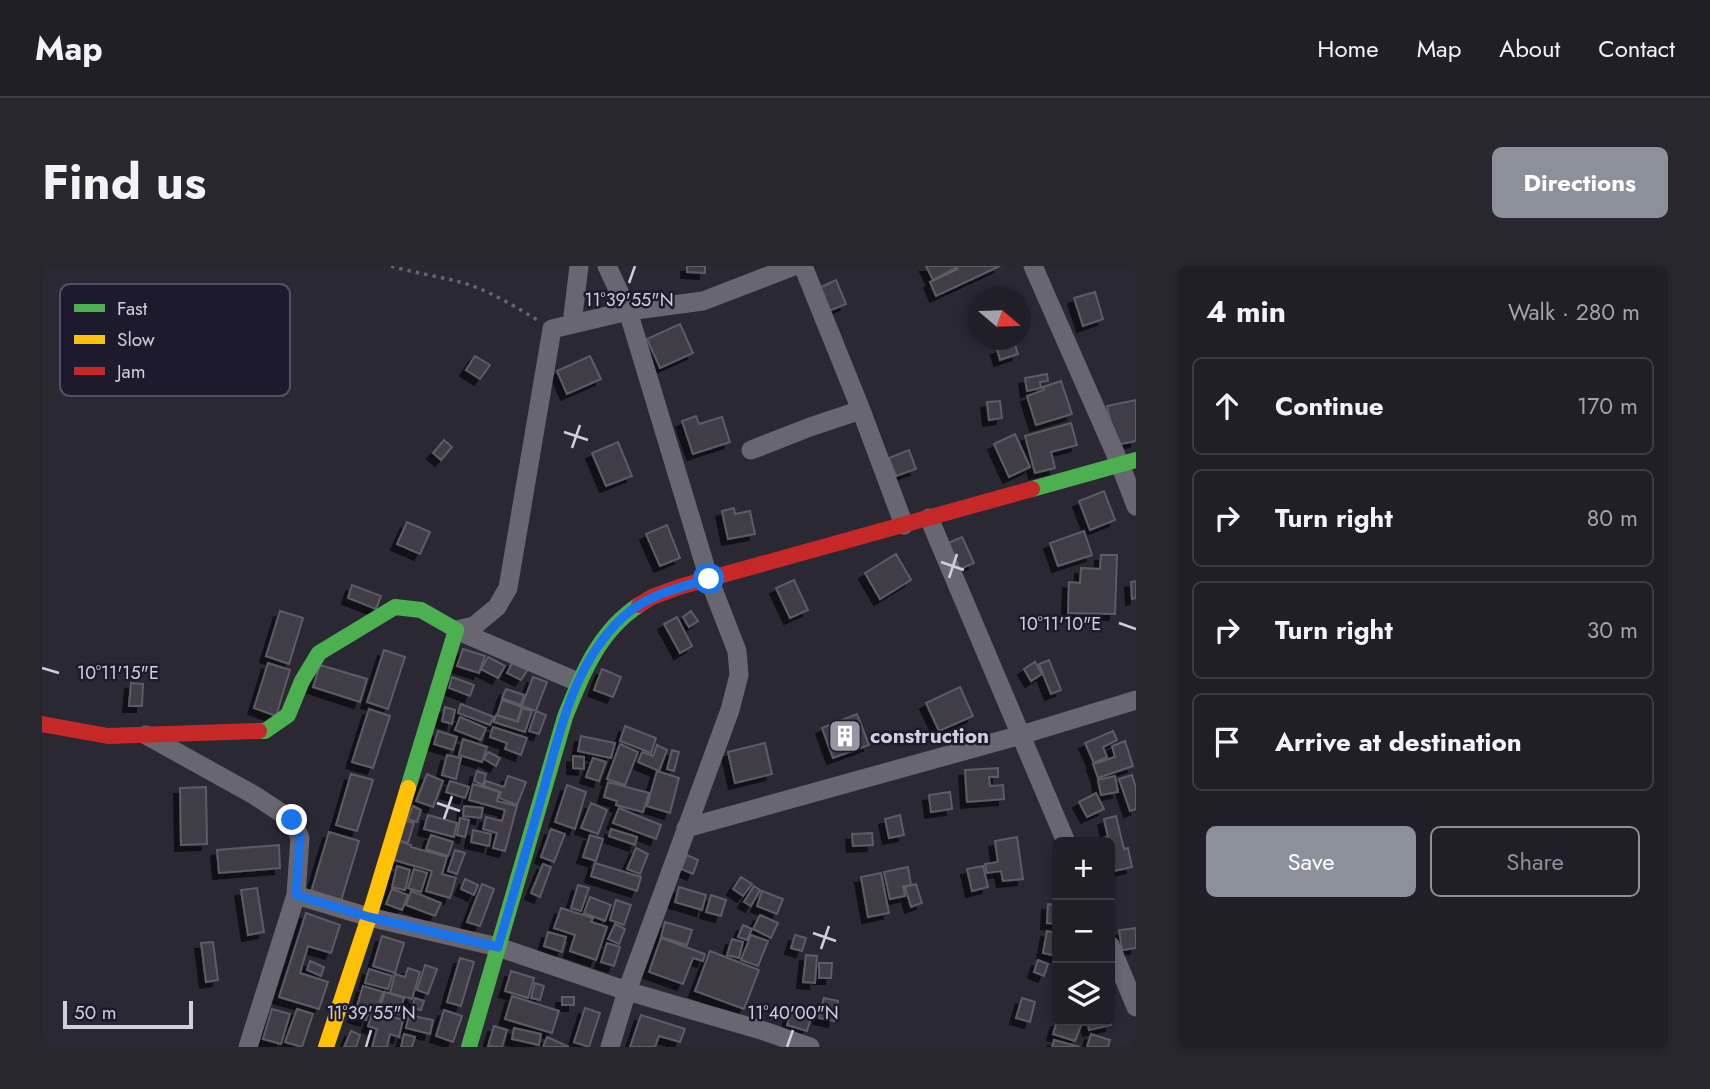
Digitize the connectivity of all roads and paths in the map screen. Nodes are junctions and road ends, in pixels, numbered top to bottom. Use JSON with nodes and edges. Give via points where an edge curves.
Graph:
{"nodes":[{"id":1,"x":391,"y":266,"type":"edge"},
{"id":2,"x":579,"y":266,"type":"edge"},
{"id":3,"x":607,"y":266,"type":"edge"},
{"id":4,"x":794,"y":266,"type":"edge"},
{"id":5,"x":803,"y":266,"type":"edge"},
{"id":6,"x":1032,"y":266,"type":"edge"},
{"id":7,"x":628,"y":311,"type":"junction"},
{"id":8,"x":572,"y":324,"type":"junction"},
{"id":9,"x":552,"y":329,"type":"junction"},
{"id":10,"x":861,"y":410,"type":"junction"},
{"id":11,"x":751,"y":450,"type":"dead end"},
{"id":12,"x":1128,"y":462,"type":"edge"},
{"id":13,"x":1136,"y":506,"type":"edge"},
{"id":14,"x":929,"y":518,"type":"junction"},
{"id":15,"x":904,"y":525,"type":"junction"},
{"id":16,"x":709,"y":579,"type":"junction"},
{"id":17,"x":456,"y":630,"type":"junction"},
{"id":18,"x":578,"y":682,"type":"junction"},
{"id":19,"x":1136,"y":700,"type":"edge"},
{"id":20,"x":42,"y":724,"type":"edge"},
{"id":21,"x":146,"y":735,"type":"junction"},
{"id":22,"x":1021,"y":735,"type":"junction"},
{"id":23,"x":686,"y":828,"type":"junction"},
{"id":24,"x":1064,"y":837,"type":"edge"},
{"id":25,"x":296,"y":895,"type":"junction"},
{"id":26,"x":369,"y":917,"type":"junction"},
{"id":27,"x":498,"y":947,"type":"junction"},
{"id":28,"x":1115,"y":957,"type":"edge"},
{"id":29,"x":627,"y":991,"type":"junction"},
{"id":30,"x":1136,"y":1007,"type":"edge"},
{"id":31,"x":761,"y":1039,"type":"edge"},
{"id":32,"x":253,"y":1045,"type":"edge"},
{"id":33,"x":326,"y":1047,"type":"edge"},
{"id":34,"x":468,"y":1047,"type":"edge"},
{"id":35,"x":610,"y":1047,"type":"edge"},
{"id":36,"x":810,"y":1047,"type":"edge"}],
"edges":[{"from":1,"to":9,"type":"path","via":[[492,294]]},
{"from":2,"to":8,"type":"street"},
{"from":3,"to":7,"type":"street"},
{"from":4,"to":7,"type":"street","via":[[703,301]]},
{"from":5,"to":10,"type":"street"},
{"from":6,"to":12,"type":"street"},
{"from":7,"to":8,"type":"street"},
{"from":7,"to":16,"type":"street"},
{"from":8,"to":9,"type":"street"},
{"from":9,"to":17,"type":"street","via":[[508,587],[497,607],[474,626]]},
{"from":10,"to":11,"type":"street"},
{"from":10,"to":15,"type":"street"},
{"from":12,"to":13,"type":"street"},
{"from":12,"to":14,"type":"street"},
{"from":14,"to":15,"type":"street"},
{"from":14,"to":22,"type":"street"},
{"from":15,"to":16,"type":"street"},
{"from":16,"to":18,"type":"street","via":[[649,598],[624,616],[600,643]]},
{"from":16,"to":23,"type":"street","via":[[737,651],[738,676]]},
{"from":17,"to":18,"type":"street"},
{"from":17,"to":21,"type":"street","via":[[421,610],[395,607],[319,653],[288,715],[265,731]]},
{"from":17,"to":26,"type":"street"},
{"from":18,"to":27,"type":"street"},
{"from":19,"to":22,"type":"street"},
{"from":20,"to":21,"type":"street","via":[[108,736]]},
{"from":21,"to":25,"type":"street","via":[[292,820],[300,838]]},
{"from":22,"to":23,"type":"street"},
{"from":22,"to":24,"type":"street"},
{"from":23,"to":29,"type":"street"},
{"from":25,"to":26,"type":"street"},
{"from":25,"to":32,"type":"street"},
{"from":26,"to":27,"type":"street"},
{"from":26,"to":33,"type":"street"},
{"from":27,"to":29,"type":"street"},
{"from":27,"to":34,"type":"street"},
{"from":28,"to":30,"type":"street"},
{"from":29,"to":31,"type":"street"},
{"from":29,"to":35,"type":"street"},
{"from":31,"to":36,"type":"street"}]}
